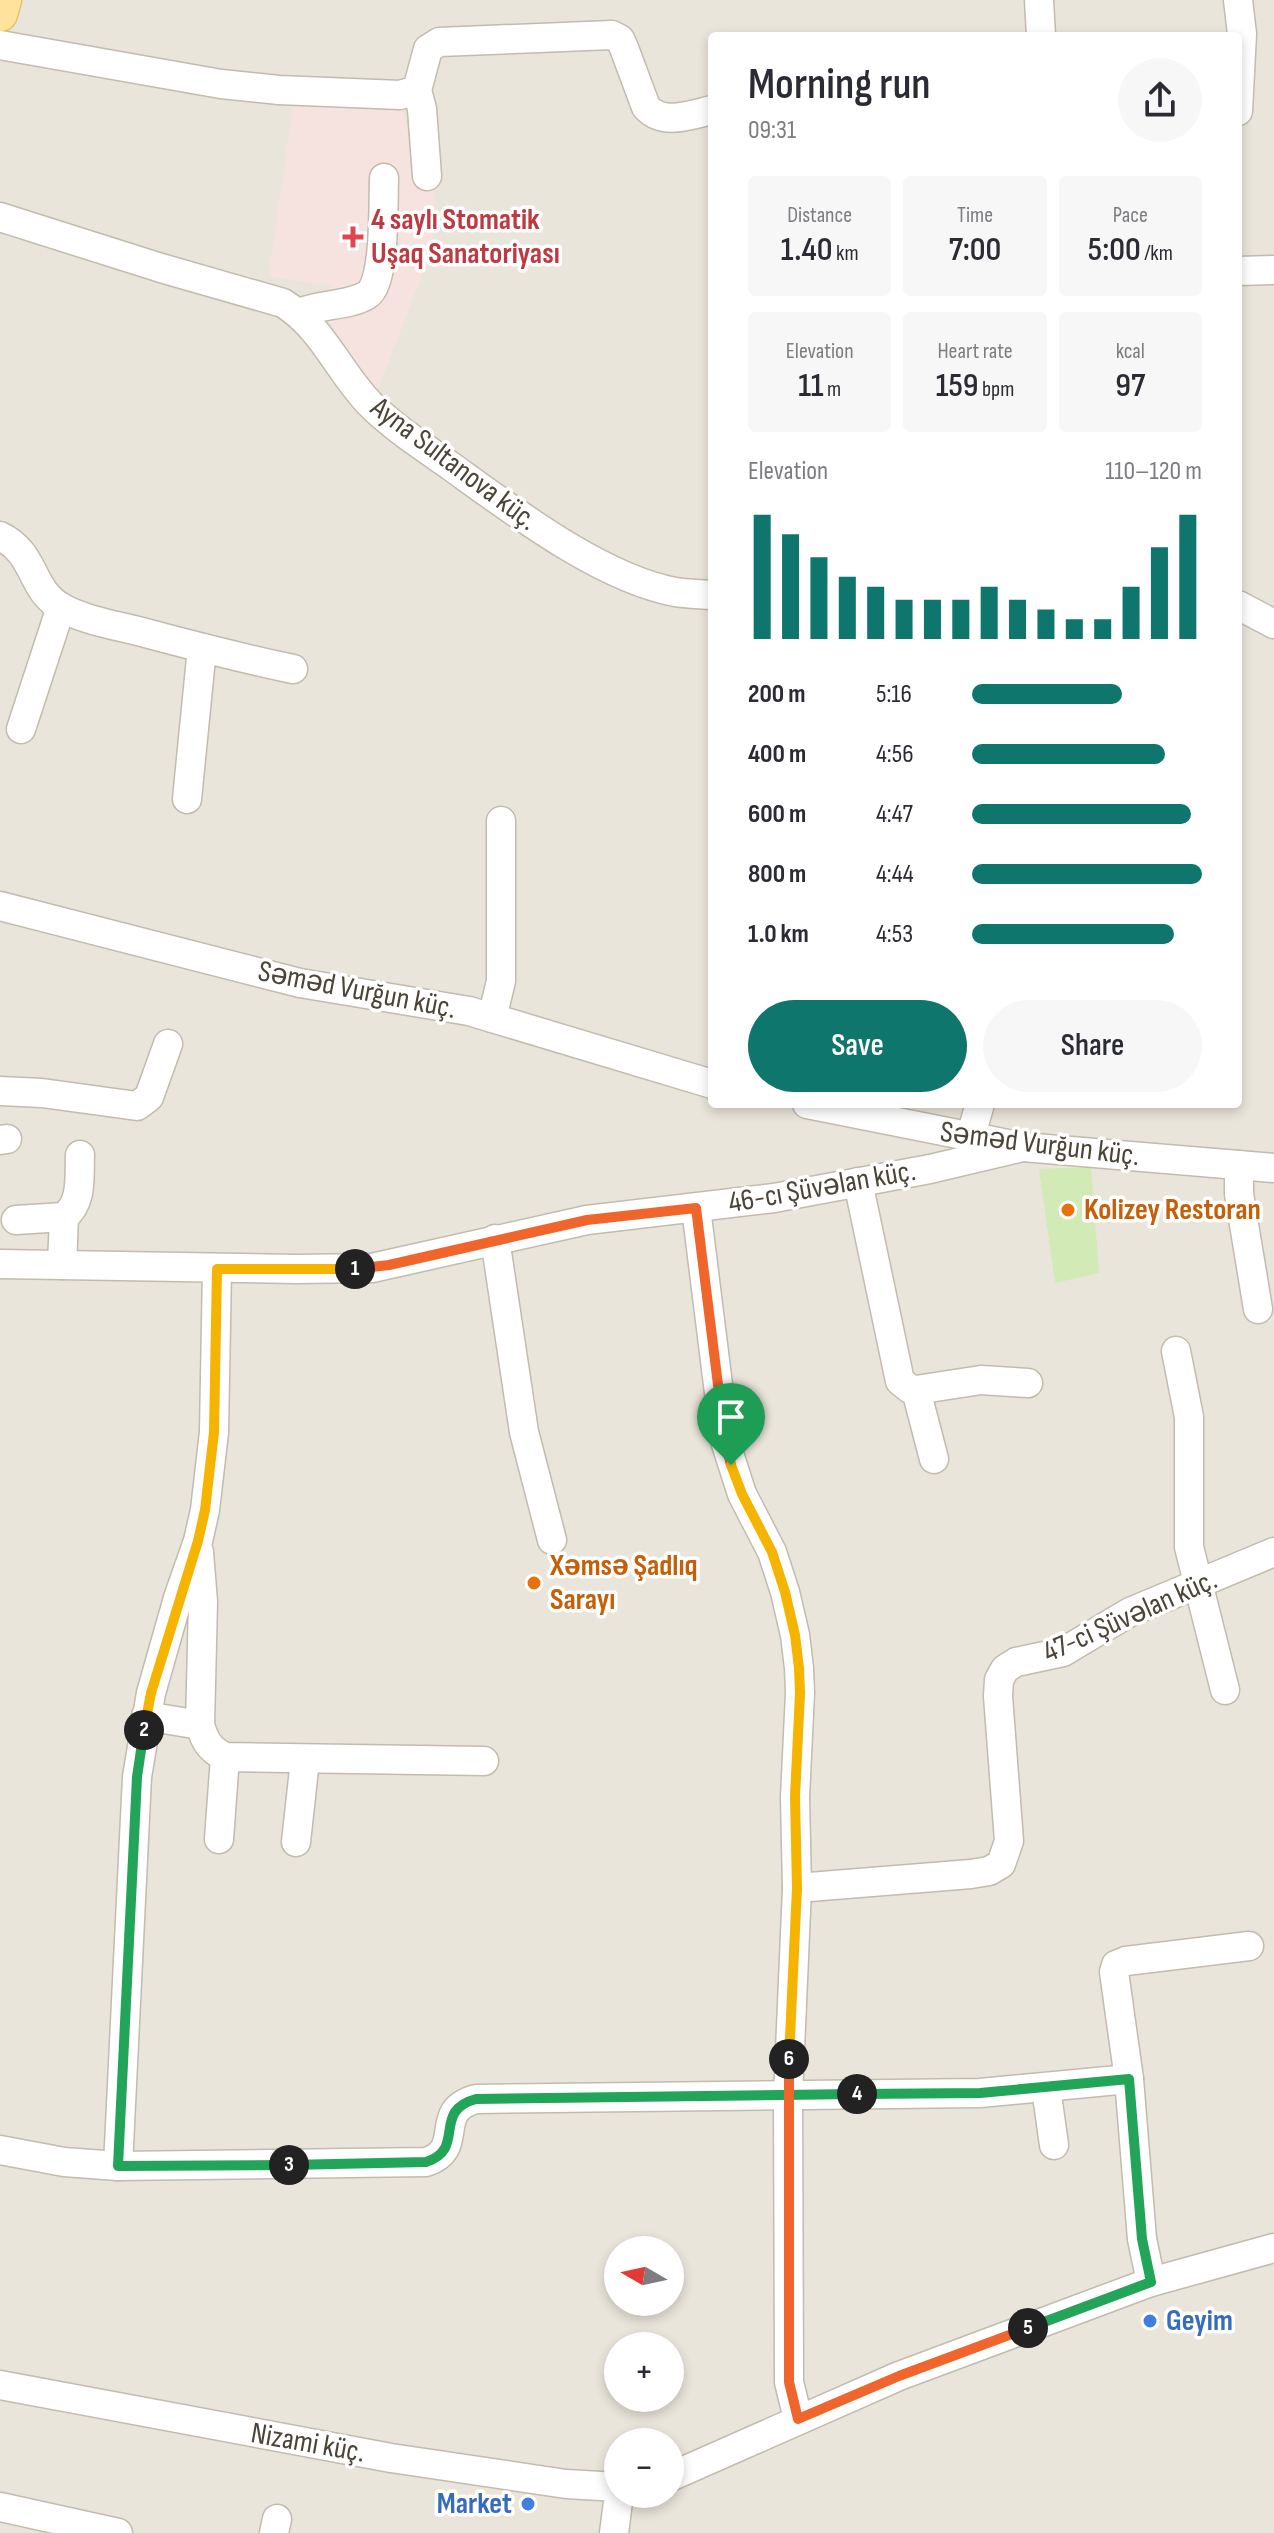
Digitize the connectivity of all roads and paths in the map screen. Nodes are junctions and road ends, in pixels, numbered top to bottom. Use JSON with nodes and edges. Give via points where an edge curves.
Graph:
{"nodes":[{"id":1,"x":4,"y":0,"type":"edge"},
{"id":2,"x":1039,"y":0,"type":"edge"},
{"id":3,"x":1238,"y":0,"type":"edge"},
{"id":4,"x":0,"y":14,"type":"edge"},
{"id":5,"x":1041,"y":32,"type":"edge"},
{"id":6,"x":1242,"y":32,"type":"edge"},
{"id":7,"x":0,"y":45,"type":"edge"},
{"id":8,"x":417,"y":90,"type":"junction"},
{"id":9,"x":708,"y":111,"type":"edge"},
{"id":10,"x":427,"y":176,"type":"dead end"},
{"id":11,"x":384,"y":178,"type":"dead end"},
{"id":12,"x":0,"y":217,"type":"edge"},
{"id":13,"x":1274,"y":270,"type":"edge"},
{"id":14,"x":1242,"y":271,"type":"edge"},
{"id":15,"x":299,"y":313,"type":"junction"},
{"id":16,"x":0,"y":536,"type":"edge"},
{"id":17,"x":708,"y":595,"type":"edge"},
{"id":18,"x":61,"y":607,"type":"junction"},
{"id":19,"x":1242,"y":607,"type":"edge"},
{"id":20,"x":1274,"y":624,"type":"edge"},
{"id":21,"x":202,"y":648,"type":"junction"},
{"id":22,"x":293,"y":669,"type":"dead end"},
{"id":23,"x":21,"y":729,"type":"dead end"},
{"id":24,"x":187,"y":799,"type":"dead end"},
{"id":25,"x":501,"y":821,"type":"dead end"},
{"id":26,"x":0,"y":906,"type":"edge"},
{"id":27,"x":492,"y":1018,"type":"junction"},
{"id":28,"x":168,"y":1044,"type":"dead end"},
{"id":29,"x":708,"y":1083,"type":"edge"},
{"id":30,"x":0,"y":1091,"type":"edge"},
{"id":31,"x":826,"y":1108,"type":"edge"},
{"id":32,"x":979,"y":1108,"type":"edge"},
{"id":33,"x":931,"y":1130,"type":"junction"},
{"id":34,"x":970,"y":1138,"type":"junction"},
{"id":35,"x":1023,"y":1147,"type":"junction"},
{"id":36,"x":80,"y":1155,"type":"dead end"},
{"id":37,"x":1239,"y":1165,"type":"junction"},
{"id":38,"x":1274,"y":1168,"type":"edge"},
{"id":39,"x":930,"y":1169,"type":"junction"},
{"id":40,"x":858,"y":1182,"type":"junction"},
{"id":41,"x":696,"y":1208,"type":"junction"},
{"id":42,"x":64,"y":1217,"type":"junction"},
{"id":43,"x":16,"y":1220,"type":"dead end"},
{"id":44,"x":495,"y":1239,"type":"junction"},
{"id":45,"x":0,"y":1264,"type":"edge"},
{"id":46,"x":62,"y":1265,"type":"junction"},
{"id":47,"x":217,"y":1269,"type":"junction"},
{"id":48,"x":1258,"y":1309,"type":"dead end"},
{"id":49,"x":1176,"y":1351,"type":"dead end"},
{"id":50,"x":1028,"y":1383,"type":"dead end"},
{"id":51,"x":916,"y":1390,"type":"junction"},
{"id":52,"x":934,"y":1459,"type":"dead end"},
{"id":53,"x":552,"y":1540,"type":"dead end"},
{"id":54,"x":198,"y":1541,"type":"junction"},
{"id":55,"x":1274,"y":1552,"type":"edge"},
{"id":56,"x":1199,"y":1585,"type":"junction"},
{"id":57,"x":1225,"y":1690,"type":"dead end"},
{"id":58,"x":146,"y":1716,"type":"junction"},
{"id":59,"x":200,"y":1725,"type":"junction"},
{"id":60,"x":225,"y":1757,"type":"junction"},
{"id":61,"x":305,"y":1760,"type":"junction"},
{"id":62,"x":484,"y":1761,"type":"dead end"},
{"id":63,"x":219,"y":1839,"type":"dead end"},
{"id":64,"x":296,"y":1842,"type":"dead end"},
{"id":65,"x":797,"y":1888,"type":"junction"},
{"id":66,"x":1249,"y":1946,"type":"dead end"},
{"id":67,"x":1129,"y":2079,"type":"junction"},
{"id":68,"x":1046,"y":2088,"type":"junction"},
{"id":69,"x":788,"y":2096,"type":"junction"},
{"id":70,"x":1054,"y":2145,"type":"dead end"},
{"id":71,"x":0,"y":2150,"type":"edge"},
{"id":72,"x":118,"y":2166,"type":"junction"},
{"id":73,"x":1274,"y":2248,"type":"edge"},
{"id":74,"x":1151,"y":2282,"type":"junction"},
{"id":75,"x":0,"y":2385,"type":"edge"},
{"id":76,"x":798,"y":2419,"type":"junction"},
{"id":77,"x":684,"y":2471,"type":"edge"},
{"id":78,"x":604,"y":2486,"type":"edge"},
{"id":79,"x":0,"y":2507,"type":"edge"},
{"id":80,"x":617,"y":2508,"type":"edge"},
{"id":81,"x":118,"y":2533,"type":"edge"},
{"id":82,"x":614,"y":2533,"type":"edge"}],
"edges":[{"from":1,"to":4,"type":"main road"},
{"from":2,"to":5,"type":"street"},
{"from":3,"to":6,"type":"street"},
{"from":7,"to":8,"type":"street","via":[[221,84],[400,95]]},
{"from":8,"to":9,"type":"street","via":[[428,49],[439,42],[602,35],[620,39],[652,114],[673,119]]},
{"from":8,"to":10,"type":"street"},
{"from":11,"to":15,"type":"street","via":[[374,289],[366,296]]},
{"from":12,"to":15,"type":"street","name":"Ayna Sultanova küç.","via":[[270,298]]},
{"from":13,"to":14,"type":"street"},
{"from":15,"to":17,"type":"street","name":"Ayna Sultanova küç.","via":[[373,407],[507,508],[624,574],[677,592]]},
{"from":16,"to":18,"type":"street","via":[[26,555],[45,595]]},
{"from":18,"to":21,"type":"street"},
{"from":18,"to":23,"type":"street"},
{"from":19,"to":20,"type":"street"},
{"from":21,"to":22,"type":"street"},
{"from":21,"to":24,"type":"street"},
{"from":25,"to":27,"type":"street","via":[[501,981]]},
{"from":26,"to":27,"type":"street","name":"Səməd Vurğun küç.","via":[[300,983]]},
{"from":27,"to":29,"type":"street","name":"Səməd Vurğun küç."},
{"from":28,"to":30,"type":"street","via":[[149,1097],[137,1106]]},
{"from":31,"to":33,"type":"street","name":"Səməd Vurğun küç."},
{"from":32,"to":34,"type":"street"},
{"from":33,"to":34,"type":"street","name":"Səməd Vurğun küç."},
{"from":33,"to":39,"type":"street"},
{"from":34,"to":35,"type":"street","name":"Səməd Vurğun küç."},
{"from":35,"to":37,"type":"street","name":"Səməd Vurğun küç."},
{"from":35,"to":39,"type":"street","name":"46-cı Şüvəlan küç."},
{"from":36,"to":42,"type":"street","via":[[77,1201]]},
{"from":37,"to":38,"type":"street","name":"Səməd Vurğun küç."},
{"from":37,"to":48,"type":"street"},
{"from":39,"to":40,"type":"street","name":"46-cı Şüvəlan küç."},
{"from":40,"to":41,"type":"street","name":"46-cı Şüvəlan küç."},
{"from":40,"to":51,"type":"street","via":[[900,1381]]},
{"from":41,"to":44,"type":"street","name":"46-cı Şüvəlan küç.","via":[[611,1216]]},
{"from":41,"to":65,"type":"street","via":[[725,1441],[742,1494],[772,1552],[795,1635],[800,1693],[795,1757]]},
{"from":42,"to":43,"type":"street"},
{"from":42,"to":46,"type":"street"},
{"from":44,"to":47,"type":"street","name":"46-cı Şüvəlan küç.","via":[[372,1268]]},
{"from":44,"to":53,"type":"street","via":[[524,1432]]},
{"from":45,"to":46,"type":"street","name":"46-cı Şüvəlan küç."},
{"from":46,"to":47,"type":"street","name":"46-cı Şüvəlan küç."},
{"from":47,"to":54,"type":"street","via":[[213,1444]]},
{"from":49,"to":56,"type":"street","via":[[1189,1417],[1189,1547]]},
{"from":50,"to":51,"type":"street","via":[[981,1380]]},
{"from":51,"to":52,"type":"street"},
{"from":54,"to":58,"type":"street"},
{"from":54,"to":59,"type":"street","via":[[203,1602]]},
{"from":55,"to":56,"type":"street","name":"47-ci Şüvəlan küç."},
{"from":56,"to":57,"type":"street"},
{"from":56,"to":65,"type":"street","name":"47-ci Şüvəlan küç.","via":[[1130,1612],[1063,1652],[1005,1669],[998,1696],[1009,1841],[1001,1864],[971,1874]]},
{"from":58,"to":59,"type":"street"},
{"from":58,"to":72,"type":"street","via":[[137,1777]]},
{"from":59,"to":60,"type":"street","via":[[205,1742]]},
{"from":60,"to":61,"type":"street"},
{"from":60,"to":63,"type":"street"},
{"from":61,"to":62,"type":"street"},
{"from":61,"to":64,"type":"street"},
{"from":65,"to":69,"type":"street"},
{"from":66,"to":67,"type":"street","via":[[1116,1965]]},
{"from":67,"to":68,"type":"street"},
{"from":67,"to":74,"type":"street","via":[[1142,2239]]},
{"from":68,"to":69,"type":"street"},
{"from":68,"to":70,"type":"street"},
{"from":69,"to":72,"type":"street","via":[[476,2099],[454,2111],[444,2152],[426,2162]]},
{"from":69,"to":76,"type":"street","via":[[789,2382]]},
{"from":71,"to":72,"type":"street"},
{"from":73,"to":74,"type":"street"},
{"from":74,"to":76,"type":"street"},
{"from":75,"to":78,"type":"street","name":"Nizami küç.","via":[[391,2458]]},
{"from":76,"to":77,"type":"street"},
{"from":79,"to":81,"type":"street"},
{"from":80,"to":82,"type":"street"}]}
